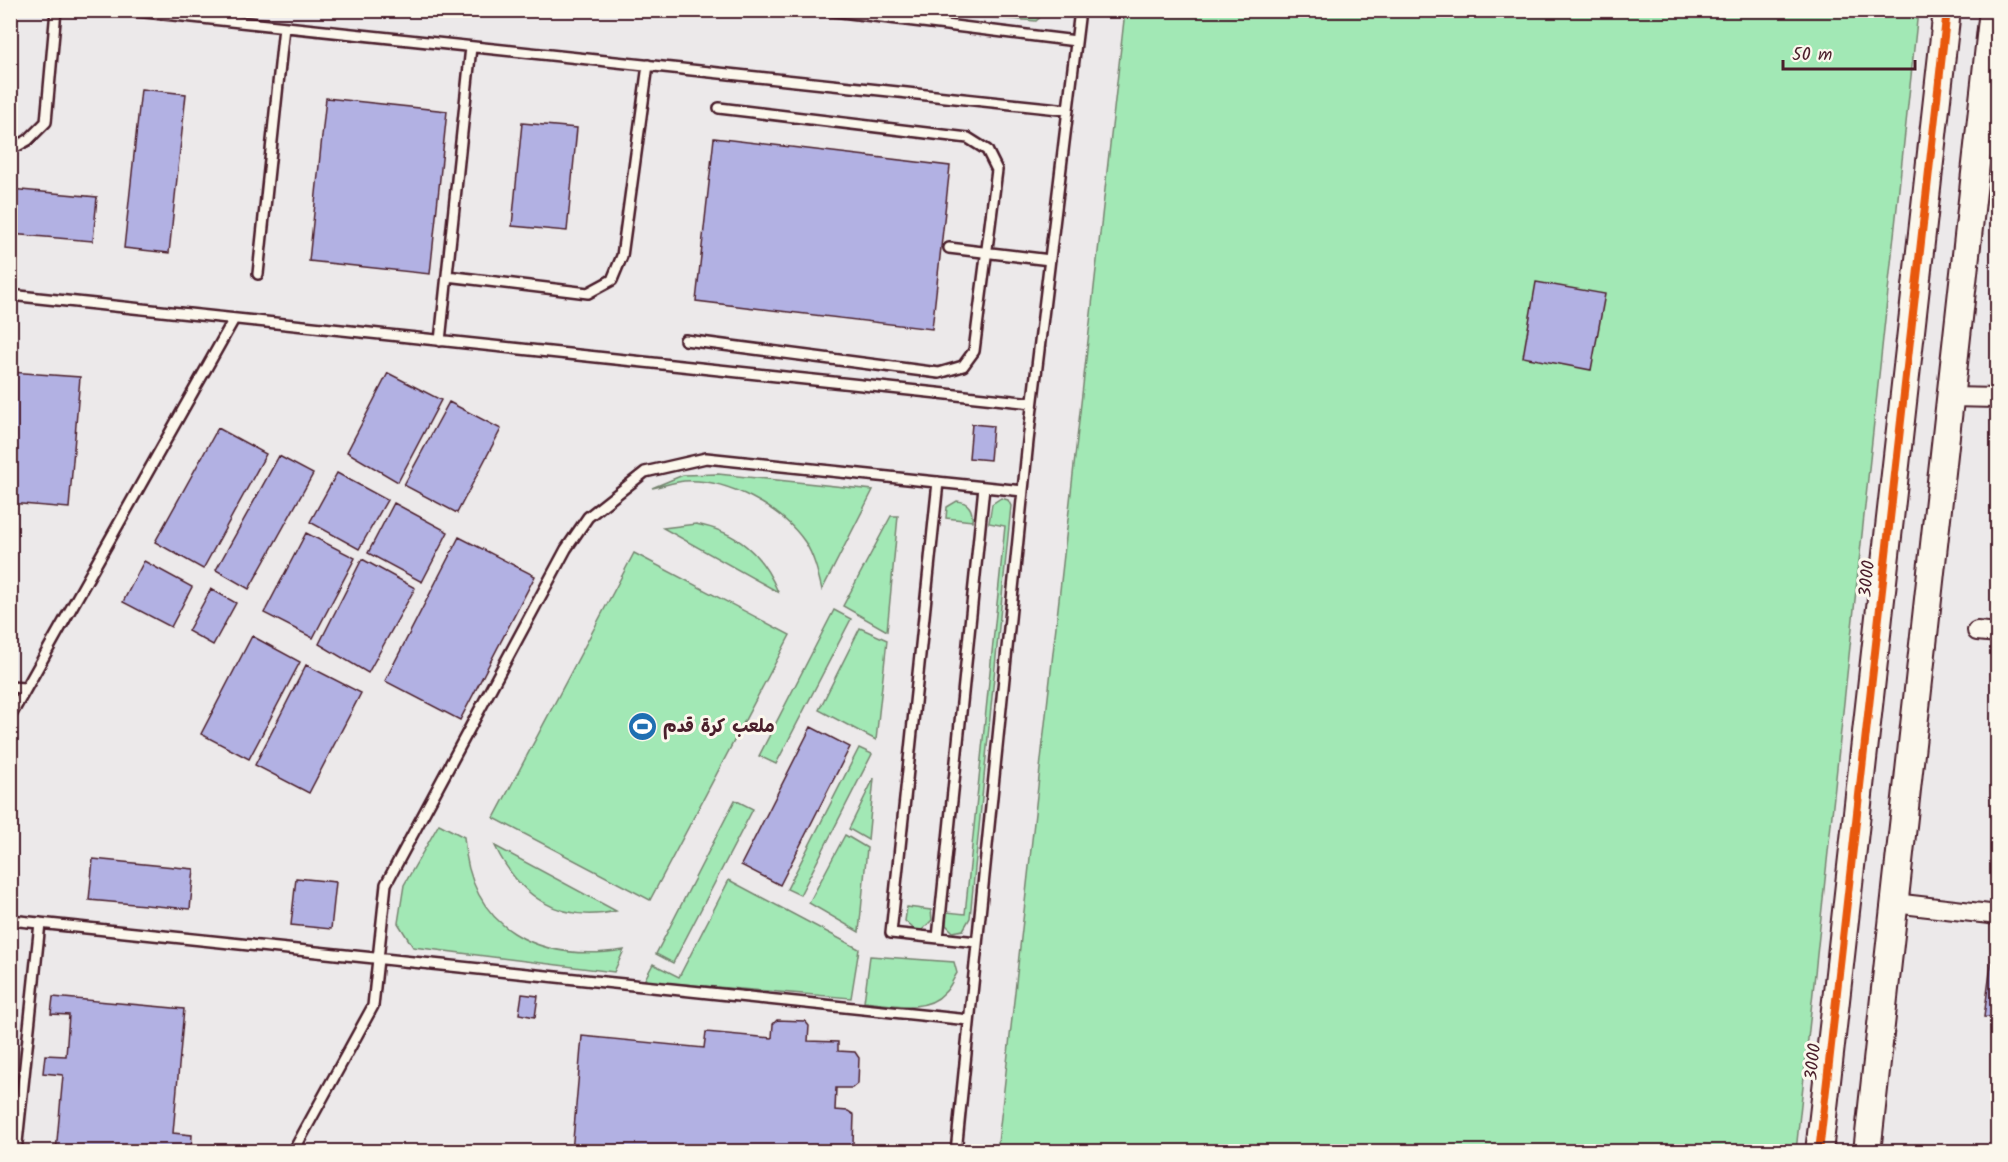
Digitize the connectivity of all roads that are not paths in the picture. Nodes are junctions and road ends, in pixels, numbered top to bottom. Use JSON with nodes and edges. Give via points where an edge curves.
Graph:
{"nodes":[{"id":1,"x":56,"y":10,"type":"edge"},
{"id":2,"x":126,"y":10,"type":"edge"},
{"id":3,"x":825,"y":10,"type":"edge"},
{"id":4,"x":1080,"y":10,"type":"edge"},
{"id":5,"x":1947,"y":10,"type":"edge"},
{"id":6,"x":1993,"y":10,"type":"edge"},
{"id":7,"x":893,"y":15,"type":"edge"},
{"id":8,"x":284,"y":27,"type":"junction"},
{"id":9,"x":1076,"y":41,"type":"junction"},
{"id":10,"x":471,"y":46,"type":"junction"},
{"id":11,"x":648,"y":65,"type":"junction"},
{"id":12,"x":719,"y":108,"type":"dead end"},
{"id":13,"x":1068,"y":110,"type":"junction"},
{"id":14,"x":10,"y":150,"type":"edge"},
{"id":15,"x":949,"y":248,"type":"dead end"},
{"id":16,"x":987,"y":252,"type":"junction"},
{"id":17,"x":1050,"y":260,"type":"junction"},
{"id":18,"x":258,"y":274,"type":"dead end"},
{"id":19,"x":447,"y":276,"type":"junction"},
{"id":20,"x":10,"y":295,"type":"edge"},
{"id":21,"x":234,"y":319,"type":"junction"},
{"id":22,"x":685,"y":339,"type":"dead end"},
{"id":23,"x":441,"y":341,"type":"junction"},
{"id":24,"x":1950,"y":397,"type":"junction"},
{"id":25,"x":1998,"y":398,"type":"edge"},
{"id":26,"x":1032,"y":403,"type":"junction"},
{"id":27,"x":938,"y":482,"type":"junction"},
{"id":28,"x":984,"y":487,"type":"junction"},
{"id":29,"x":1023,"y":491,"type":"junction"},
{"id":30,"x":1977,"y":631,"type":"dead end"},
{"id":31,"x":1998,"y":633,"type":"edge"},
{"id":32,"x":10,"y":687,"type":"edge"},
{"id":33,"x":25,"y":688,"type":"junction"},
{"id":34,"x":10,"y":717,"type":"edge"},
{"id":35,"x":1894,"y":903,"type":"junction"},
{"id":36,"x":1998,"y":915,"type":"edge"},
{"id":37,"x":10,"y":920,"type":"edge"},
{"id":38,"x":40,"y":923,"type":"junction"},
{"id":39,"x":938,"y":938,"type":"junction"},
{"id":40,"x":977,"y":942,"type":"junction"},
{"id":41,"x":378,"y":957,"type":"junction"},
{"id":42,"x":969,"y":1020,"type":"junction"},
{"id":43,"x":16,"y":1152,"type":"edge"},
{"id":44,"x":293,"y":1152,"type":"edge"},
{"id":45,"x":956,"y":1152,"type":"edge"},
{"id":46,"x":1819,"y":1152,"type":"edge"},
{"id":47,"x":1867,"y":1152,"type":"edge"}],
"edges":[{"from":1,"to":14,"type":"lane","via":[[46,122],[28,140]]},
{"from":2,"to":8,"type":"lane"},
{"from":3,"to":7,"type":"lane"},
{"from":4,"to":9,"type":"lane"},
{"from":5,"to":46,"type":"street","name":"3000"},
{"from":6,"to":24,"type":"street"},
{"from":7,"to":9,"type":"lane"},
{"from":8,"to":10,"type":"lane"},
{"from":8,"to":18,"type":"lane"},
{"from":9,"to":13,"type":"lane"},
{"from":10,"to":11,"type":"lane"},
{"from":10,"to":19,"type":"lane"},
{"from":11,"to":13,"type":"lane"},
{"from":11,"to":19,"type":"lane","via":[[622,256],[612,280],[588,293]]},
{"from":12,"to":16,"type":"lane","via":[[968,138],[987,150],[997,170]]},
{"from":13,"to":17,"type":"lane"},
{"from":15,"to":16,"type":"lane"},
{"from":16,"to":17,"type":"lane"},
{"from":16,"to":22,"type":"lane","via":[[974,351],[963,366],[939,374]]},
{"from":17,"to":26,"type":"lane"},
{"from":19,"to":23,"type":"lane"},
{"from":20,"to":21,"type":"lane"},
{"from":21,"to":23,"type":"lane"},
{"from":21,"to":33,"type":"lane"},
{"from":23,"to":26,"type":"lane"},
{"from":24,"to":25,"type":"street"},
{"from":24,"to":35,"type":"street"},
{"from":26,"to":29,"type":"lane"},
{"from":27,"to":28,"type":"lane"},
{"from":27,"to":39,"type":"lane","via":[[891,933]]},
{"from":27,"to":41,"type":"lane","via":[[706,458],[645,472],[616,493],[588,517],[566,549],[386,884]]},
{"from":28,"to":29,"type":"lane"},
{"from":28,"to":39,"type":"lane"},
{"from":29,"to":40,"type":"lane"},
{"from":30,"to":31,"type":"street"},
{"from":32,"to":33,"type":"lane"},
{"from":33,"to":34,"type":"lane"},
{"from":35,"to":36,"type":"street"},
{"from":35,"to":47,"type":"street"},
{"from":37,"to":38,"type":"lane"},
{"from":38,"to":41,"type":"lane"},
{"from":38,"to":43,"type":"lane"},
{"from":39,"to":40,"type":"lane"},
{"from":40,"to":42,"type":"lane"},
{"from":41,"to":42,"type":"lane"},
{"from":41,"to":44,"type":"lane","via":[[374,1006]]},
{"from":42,"to":45,"type":"lane"}]}
